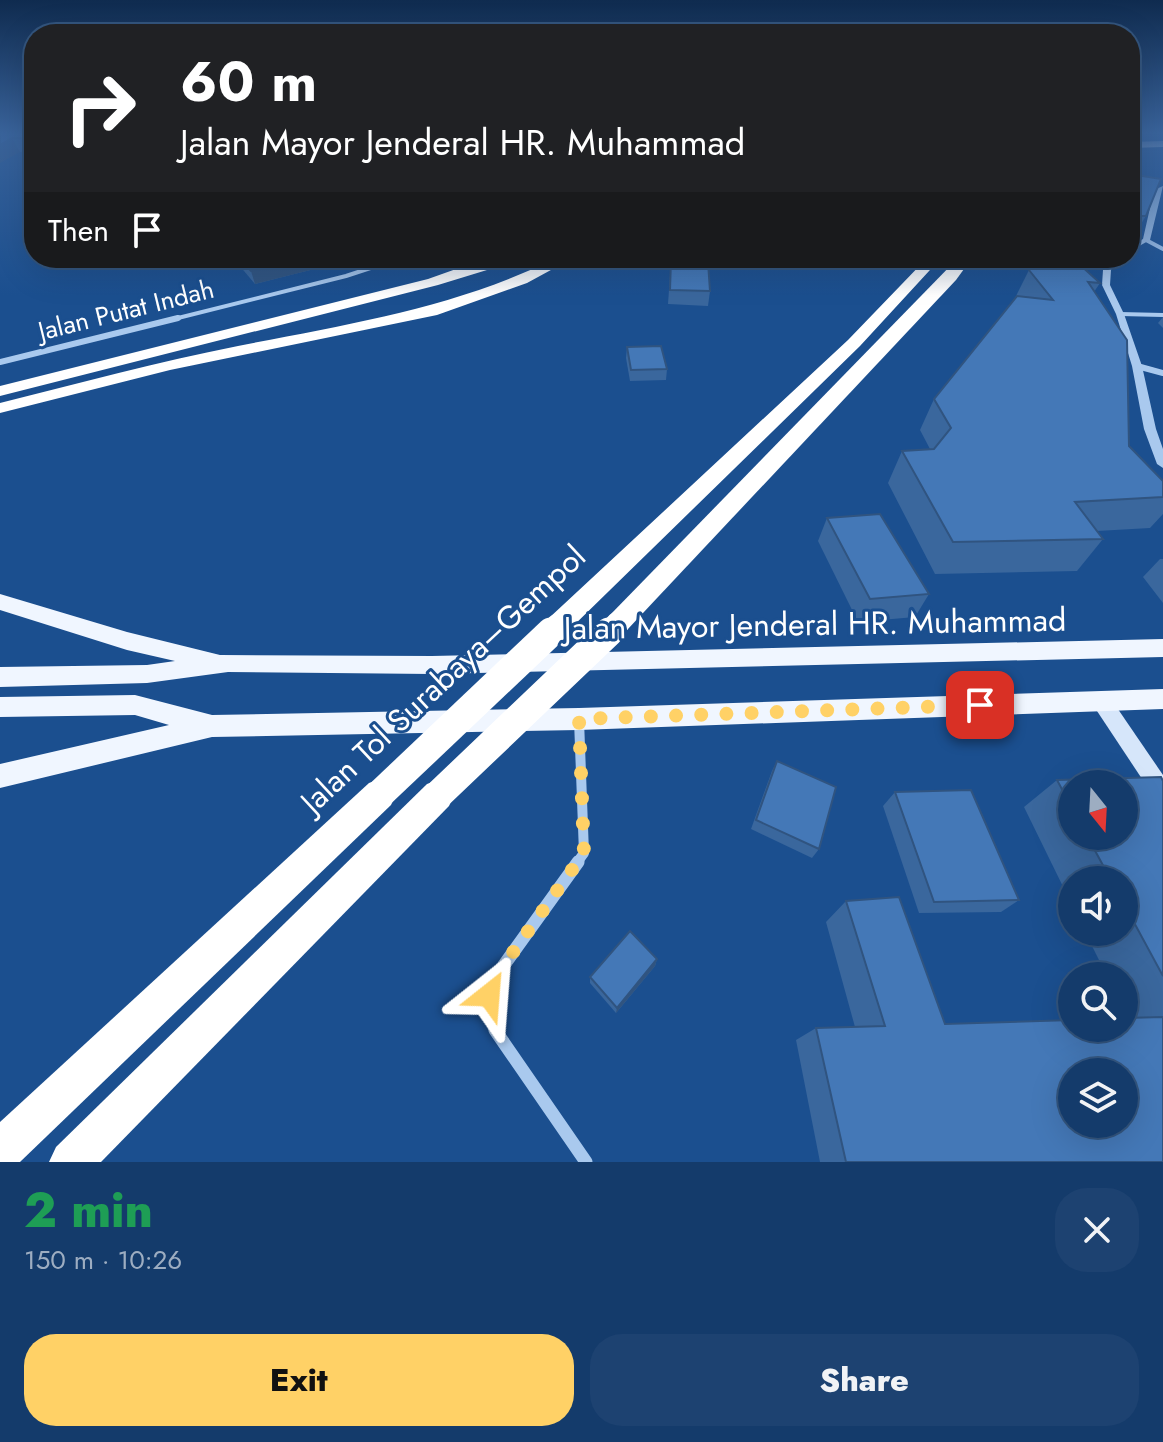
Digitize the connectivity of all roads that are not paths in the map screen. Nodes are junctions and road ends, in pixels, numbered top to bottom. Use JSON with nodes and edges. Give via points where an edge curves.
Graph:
{"nodes":[{"id":1,"x":1163,"y":188,"type":"edge"},
{"id":2,"x":1146,"y":240,"type":"junction"},
{"id":3,"x":1140,"y":243,"type":"edge"},
{"id":4,"x":1163,"y":249,"type":"edge"},
{"id":5,"x":363,"y":268,"type":"edge"},
{"id":6,"x":479,"y":268,"type":"edge"},
{"id":7,"x":482,"y":268,"type":"edge"},
{"id":8,"x":549,"y":268,"type":"edge"},
{"id":9,"x":925,"y":268,"type":"edge"},
{"id":10,"x":958,"y":268,"type":"edge"},
{"id":11,"x":1108,"y":268,"type":"edge"},
{"id":12,"x":528,"y":280,"type":"junction"},
{"id":13,"x":433,"y":282,"type":"junction"},
{"id":14,"x":468,"y":303,"type":"junction"},
{"id":15,"x":1120,"y":314,"type":"junction"},
{"id":16,"x":1163,"y":315,"type":"edge"},
{"id":17,"x":0,"y":362,"type":"edge"},
{"id":18,"x":1137,"y":366,"type":"junction"},
{"id":19,"x":1163,"y":373,"type":"edge"},
{"id":20,"x":0,"y":391,"type":"edge"},
{"id":21,"x":0,"y":410,"type":"edge"},
{"id":22,"x":1163,"y":464,"type":"edge"},
{"id":23,"x":0,"y":602,"type":"edge"},
{"id":24,"x":1163,"y":648,"type":"edge"},
{"id":25,"x":228,"y":663,"type":"junction"},
{"id":26,"x":0,"y":677,"type":"edge"},
{"id":27,"x":1102,"y":702,"type":"junction"},
{"id":28,"x":1161,"y":703,"type":"edge"},
{"id":29,"x":0,"y":707,"type":"edge"},
{"id":30,"x":579,"y":719,"type":"junction"},
{"id":31,"x":212,"y":726,"type":"junction"},
{"id":32,"x":0,"y":776,"type":"edge"},
{"id":33,"x":1163,"y":793,"type":"edge"},
{"id":34,"x":0,"y":1151,"type":"edge"},
{"id":35,"x":71,"y":1162,"type":"edge"},
{"id":36,"x":586,"y":1162,"type":"edge"}],
"edges":[{"from":1,"to":2,"type":"street","via":[[1157,190]]},
{"from":2,"to":3,"type":"street"},
{"from":2,"to":4,"type":"street"},
{"from":5,"to":17,"type":"street","name":"Jalan Putat Indah"},
{"from":6,"to":13,"type":"highway"},
{"from":7,"to":12,"type":"highway","via":[[478,278],[491,284]]},
{"from":8,"to":12,"type":"highway"},
{"from":9,"to":34,"type":"highway","name":"Jalan Tol Surabaya–Gempol","bridge":true,"via":[[854,343]]},
{"from":10,"to":35,"type":"highway","bridge":true,"via":[[618,623]]},
{"from":11,"to":15,"type":"street","via":[[1106,285]]},
{"from":12,"to":14,"type":"highway"},
{"from":13,"to":14,"type":"highway","via":[[465,290]]},
{"from":13,"to":20,"type":"highway"},
{"from":14,"to":21,"type":"highway","via":[[194,360]]},
{"from":15,"to":16,"type":"street"},
{"from":15,"to":18,"type":"street"},
{"from":18,"to":19,"type":"street"},
{"from":18,"to":22,"type":"street"},
{"from":23,"to":25,"type":"main road","via":[[113,637]]},
{"from":24,"to":25,"type":"main road","name":"Jalan Mayor Jenderal HR. Muhammad","via":[[432,665]]},
{"from":25,"to":26,"type":"main road","via":[[147,674]]},
{"from":27,"to":28,"type":"main road"},
{"from":27,"to":30,"type":"main road"},
{"from":27,"to":33,"type":"main road"},
{"from":29,"to":31,"type":"main road","via":[[135,705]]},
{"from":30,"to":31,"type":"main road"},
{"from":30,"to":36,"type":"street","via":[[584,853],[491,983],[489,1007],[495,1030]]},
{"from":31,"to":32,"type":"main road"}]}
